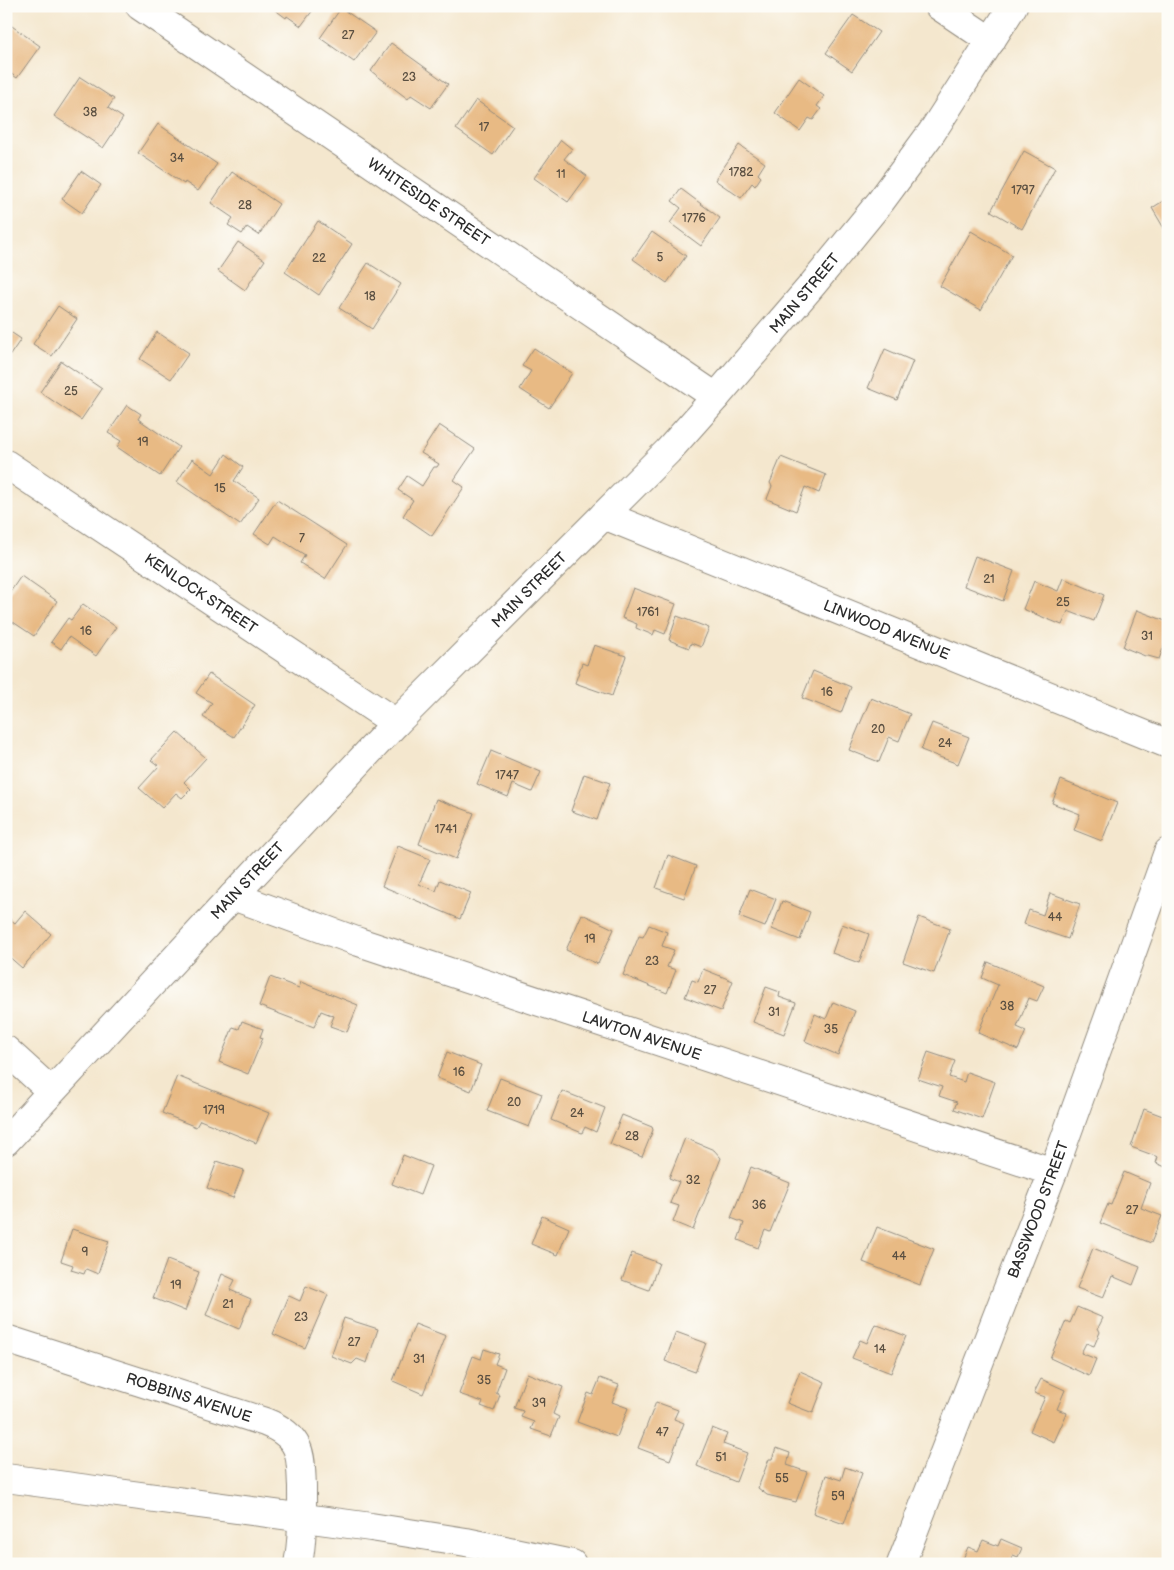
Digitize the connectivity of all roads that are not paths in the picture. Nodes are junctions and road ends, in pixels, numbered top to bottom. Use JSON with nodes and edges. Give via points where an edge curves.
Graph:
{"nodes":[{"id":1,"x":140,"y":6,"type":"edge"},
{"id":2,"x":938,"y":6,"type":"edge"},
{"id":3,"x":1013,"y":6,"type":"edge"},
{"id":4,"x":992,"y":41,"type":"junction"},
{"id":5,"x":716,"y":398,"type":"junction"},
{"id":6,"x":6,"y":464,"type":"edge"},
{"id":7,"x":604,"y":515,"type":"junction"},
{"id":8,"x":396,"y":723,"type":"junction"},
{"id":9,"x":1168,"y":744,"type":"edge"},
{"id":10,"x":1168,"y":852,"type":"edge"},
{"id":11,"x":233,"y":896,"type":"junction"},
{"id":12,"x":6,"y":1050,"type":"edge"},
{"id":13,"x":51,"y":1091,"type":"junction"},
{"id":14,"x":6,"y":1141,"type":"edge"},
{"id":15,"x":1053,"y":1172,"type":"junction"},
{"id":16,"x":6,"y":1339,"type":"edge"},
{"id":17,"x":6,"y":1478,"type":"edge"},
{"id":18,"x":302,"y":1518,"type":"junction"},
{"id":19,"x":298,"y":1564,"type":"edge"},
{"id":20,"x":572,"y":1564,"type":"edge"},
{"id":21,"x":901,"y":1564,"type":"edge"}],
"edges":[{"from":1,"to":5,"type":"street","name":"WHITESIDE STREET"},
{"from":2,"to":4,"type":"street"},
{"from":3,"to":4,"type":"street","name":"MAIN STREET"},
{"from":4,"to":5,"type":"street","name":"MAIN STREET","via":[[932,132],[881,201]]},
{"from":5,"to":7,"type":"street","name":"MAIN STREET"},
{"from":6,"to":8,"type":"street","name":"KENLOCK STREET"},
{"from":7,"to":8,"type":"street","name":"MAIN STREET"},
{"from":7,"to":9,"type":"street","name":"LINWOOD AVENUE"},
{"from":8,"to":11,"type":"street","name":"MAIN STREET"},
{"from":10,"to":15,"type":"street","name":"BASSWOOD STREET"},
{"from":11,"to":13,"type":"street","name":"MAIN STREET"},
{"from":11,"to":15,"type":"street","name":"LAWTON AVENUE","via":[[359,942]]},
{"from":12,"to":13,"type":"street"},
{"from":13,"to":14,"type":"street","name":"MAIN STREET"},
{"from":15,"to":21,"type":"street","name":"BASSWOOD STREET"},
{"from":16,"to":18,"type":"street","name":"ROBBINS AVENUE","via":[[277,1426],[289,1435],[297,1448],[301,1467]]},
{"from":17,"to":18,"type":"street"},
{"from":18,"to":19,"type":"street","name":"ROBBINS AVENUE"},
{"from":18,"to":20,"type":"street","via":[[466,1542]]}]}
